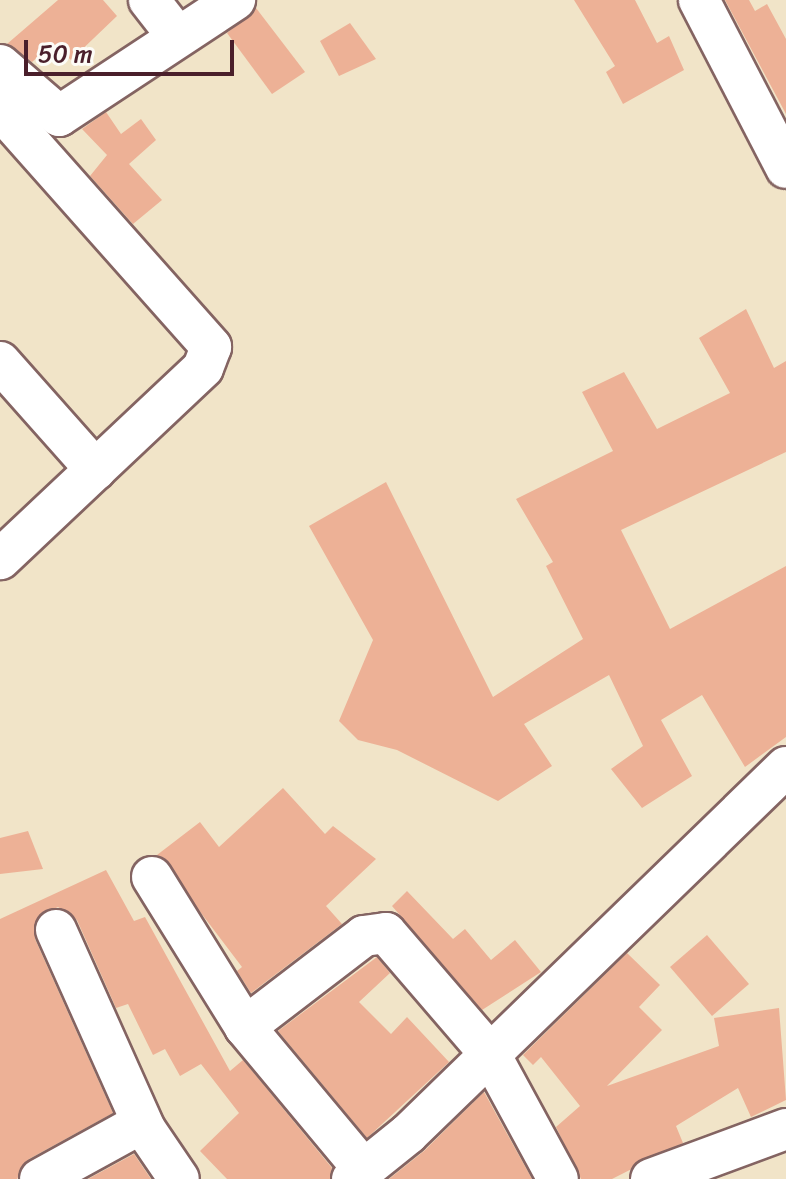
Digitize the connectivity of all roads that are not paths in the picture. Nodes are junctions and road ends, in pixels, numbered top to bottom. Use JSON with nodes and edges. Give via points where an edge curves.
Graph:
{"nodes":[{"id":1,"x":149,"y":0,"type":"edge"},
{"id":2,"x":235,"y":0,"type":"edge"},
{"id":3,"x":699,"y":0,"type":"edge"},
{"id":4,"x":177,"y":36,"type":"junction"},
{"id":5,"x":0,"y":65,"type":"edge"},
{"id":6,"x":0,"y":109,"type":"edge"},
{"id":7,"x":786,"y":168,"type":"edge"},
{"id":8,"x":0,"y":362,"type":"edge"},
{"id":9,"x":96,"y":470,"type":"junction"},
{"id":10,"x":0,"y":559,"type":"edge"},
{"id":11,"x":786,"y":767,"type":"edge"},
{"id":12,"x":152,"y":877,"type":"dead end"},
{"id":13,"x":56,"y":930,"type":"dead end"},
{"id":14,"x":245,"y":1027,"type":"junction"},
{"id":15,"x":490,"y":1054,"type":"junction"},
{"id":16,"x":142,"y":1123,"type":"junction"},
{"id":17,"x":786,"y":1129,"type":"edge"},
{"id":18,"x":358,"y":1174,"type":"edge"},
{"id":19,"x":40,"y":1179,"type":"edge"},
{"id":20,"x":179,"y":1179,"type":"edge"},
{"id":21,"x":558,"y":1179,"type":"edge"},
{"id":22,"x":651,"y":1179,"type":"edge"}],
"edges":[{"from":1,"to":4,"type":"street"},
{"from":2,"to":4,"type":"street"},
{"from":3,"to":7,"type":"street"},
{"from":4,"to":5,"type":"street","via":[[59,116]]},
{"from":6,"to":9,"type":"street","via":[[211,347],[203,368]]},
{"from":8,"to":9,"type":"street"},
{"from":9,"to":10,"type":"street"},
{"from":11,"to":15,"type":"street"},
{"from":12,"to":14,"type":"street"},
{"from":13,"to":16,"type":"street"},
{"from":14,"to":15,"type":"street","via":[[375,930],[398,943]]},
{"from":14,"to":18,"type":"street"},
{"from":15,"to":18,"type":"street"},
{"from":15,"to":21,"type":"street"},
{"from":16,"to":19,"type":"street"},
{"from":16,"to":20,"type":"street"},
{"from":17,"to":22,"type":"street"}]}
